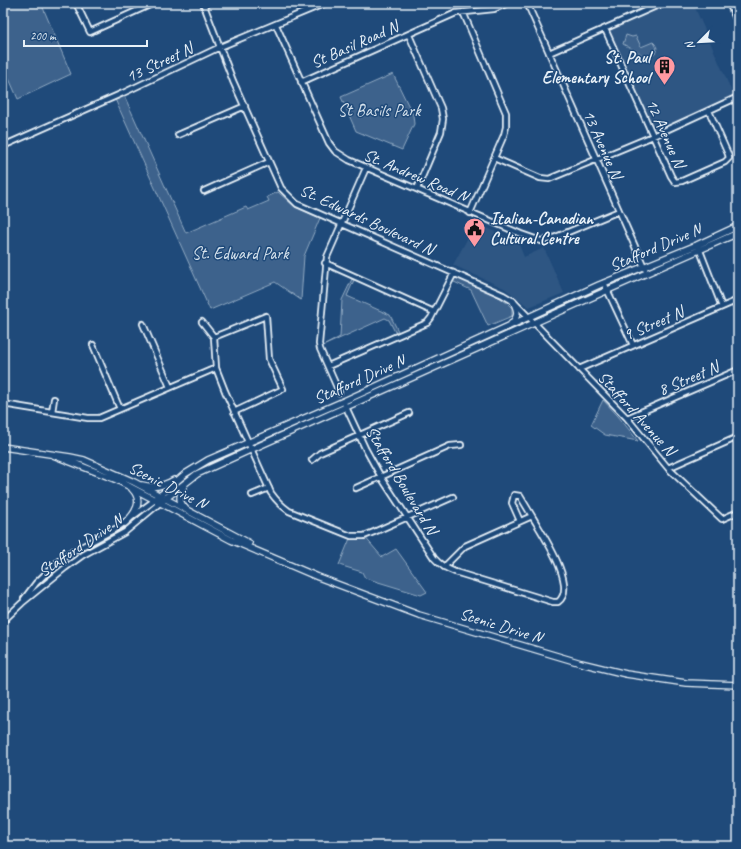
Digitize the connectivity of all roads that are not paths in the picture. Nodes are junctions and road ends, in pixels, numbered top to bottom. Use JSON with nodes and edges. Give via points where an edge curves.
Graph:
{"nodes":[{"id":1,"x":76,"y":3,"type":"edge"},
{"id":2,"x":154,"y":3,"type":"edge"},
{"id":3,"x":203,"y":3,"type":"edge"},
{"id":4,"x":326,"y":3,"type":"edge"},
{"id":5,"x":508,"y":3,"type":"edge"},
{"id":6,"x":527,"y":3,"type":"edge"},
{"id":7,"x":663,"y":3,"type":"edge"},
{"id":8,"x":729,"y":3,"type":"edge"},
{"id":9,"x":143,"y":5,"type":"edge"},
{"id":10,"x":463,"y":12,"type":"junction"},
{"id":11,"x":738,"y":23,"type":"edge"},
{"id":12,"x":276,"y":25,"type":"junction"},
{"id":13,"x":605,"y":29,"type":"junction"},
{"id":14,"x":409,"y":35,"type":"junction"},
{"id":15,"x":220,"y":48,"type":"junction"},
{"id":16,"x":549,"y":54,"type":"junction"},
{"id":17,"x":301,"y":82,"type":"junction"},
{"id":18,"x":738,"y":97,"type":"edge"},
{"id":19,"x":245,"y":106,"type":"junction"},
{"id":20,"x":709,"y":110,"type":"junction"},
{"id":21,"x":178,"y":135,"type":"dead end"},
{"id":22,"x":653,"y":136,"type":"junction"},
{"id":23,"x":3,"y":146,"type":"edge"},
{"id":24,"x":494,"y":158,"type":"junction"},
{"id":25,"x":596,"y":159,"type":"junction"},
{"id":26,"x":269,"y":162,"type":"junction"},
{"id":27,"x":366,"y":168,"type":"junction"},
{"id":28,"x":417,"y":189,"type":"junction"},
{"id":29,"x":204,"y":191,"type":"dead end"},
{"id":30,"x":619,"y":211,"type":"junction"},
{"id":31,"x":470,"y":213,"type":"junction"},
{"id":32,"x":342,"y":223,"type":"junction"},
{"id":33,"x":738,"y":226,"type":"edge"},
{"id":34,"x":738,"y":233,"type":"edge"},
{"id":35,"x":698,"y":247,"type":"junction"},
{"id":36,"x":325,"y":263,"type":"junction"},
{"id":37,"x":645,"y":270,"type":"junction"},
{"id":38,"x":454,"y":273,"type":"junction"},
{"id":39,"x":604,"y":283,"type":"junction"},
{"id":40,"x":608,"y":290,"type":"junction"},
{"id":41,"x":738,"y":300,"type":"edge"},
{"id":42,"x":513,"y":301,"type":"junction"},
{"id":43,"x":722,"y":307,"type":"junction"},
{"id":44,"x":434,"y":312,"type":"junction"},
{"id":45,"x":529,"y":317,"type":"junction"},
{"id":46,"x":202,"y":322,"type":"dead end"},
{"id":47,"x":534,"y":323,"type":"junction"},
{"id":48,"x":143,"y":324,"type":"dead end"},
{"id":49,"x":509,"y":326,"type":"junction"},
{"id":50,"x":214,"y":337,"type":"junction"},
{"id":51,"x":92,"y":345,"type":"dead end"},
{"id":52,"x":633,"y":346,"type":"junction"},
{"id":53,"x":328,"y":366,"type":"junction"},
{"id":54,"x":216,"y":368,"type":"junction"},
{"id":55,"x":579,"y":369,"type":"junction"},
{"id":56,"x":738,"y":370,"type":"edge"},
{"id":57,"x":170,"y":387,"type":"junction"},
{"id":58,"x":339,"y":392,"type":"dead end"},
{"id":59,"x":54,"y":399,"type":"dead end"},
{"id":60,"x":344,"y":401,"type":"junction"},
{"id":61,"x":3,"y":404,"type":"edge"},
{"id":62,"x":346,"y":407,"type":"junction"},
{"id":63,"x":120,"y":409,"type":"junction"},
{"id":64,"x":52,"y":412,"type":"junction"},
{"id":65,"x":234,"y":412,"type":"junction"},
{"id":66,"x":409,"y":413,"type":"dead end"},
{"id":67,"x":627,"y":418,"type":"junction"},
{"id":68,"x":359,"y":436,"type":"junction"},
{"id":69,"x":738,"y":437,"type":"edge"},
{"id":70,"x":248,"y":443,"type":"junction"},
{"id":71,"x":461,"y":446,"type":"dead end"},
{"id":72,"x":3,"y":447,"type":"edge"},
{"id":73,"x":252,"y":449,"type":"junction"},
{"id":74,"x":312,"y":460,"type":"dead end"},
{"id":75,"x":668,"y":468,"type":"junction"},
{"id":76,"x":186,"y":477,"type":"junction"},
{"id":77,"x":381,"y":477,"type":"junction"},
{"id":78,"x":131,"y":484,"type":"junction"},
{"id":79,"x":269,"y":488,"type":"junction"},
{"id":80,"x":356,"y":488,"type":"dead end"},
{"id":81,"x":252,"y":495,"type":"dead end"},
{"id":82,"x":453,"y":497,"type":"dead end"},
{"id":83,"x":160,"y":499,"type":"junction"},
{"id":84,"x":190,"y":512,"type":"junction"},
{"id":85,"x":738,"y":512,"type":"edge"},
{"id":86,"x":532,"y":516,"type":"junction"},
{"id":87,"x":408,"y":518,"type":"junction"},
{"id":88,"x":520,"y":521,"type":"junction"},
{"id":89,"x":125,"y":523,"type":"junction"},
{"id":90,"x":266,"y":554,"type":"junction"},
{"id":91,"x":444,"y":567,"type":"junction"},
{"id":92,"x":22,"y":603,"type":"junction"},
{"id":93,"x":3,"y":621,"type":"edge"},
{"id":94,"x":738,"y":685,"type":"edge"}],
"edges":[{"from":1,"to":9,"type":"street","via":[[90,32]]},
{"from":2,"to":9,"type":"street"},
{"from":3,"to":15,"type":"street","name":"St. Edwards Boulevard N"},
{"from":4,"to":12,"type":"street","name":"13 Street N"},
{"from":5,"to":10,"type":"street","name":"St Basil Road N","via":[[494,9]]},
{"from":6,"to":16,"type":"street","name":"13 Avenue N"},
{"from":7,"to":13,"type":"street"},
{"from":8,"to":11,"type":"street"},
{"from":10,"to":14,"type":"street","name":"St Basil Road N"},
{"from":10,"to":24,"type":"street","via":[[507,116]]},
{"from":12,"to":15,"type":"street","name":"13 Street N"},
{"from":12,"to":17,"type":"street","name":"St. Andrew Road N"},
{"from":13,"to":16,"type":"street"},
{"from":13,"to":22,"type":"street","name":"12 Avenue N"},
{"from":14,"to":17,"type":"street","name":"St Basil Road N"},
{"from":14,"to":28,"type":"street","via":[[441,108],[443,119],[441,132]]},
{"from":15,"to":19,"type":"street","name":"St. Edwards Boulevard N"},
{"from":15,"to":23,"type":"street","name":"13 Street N"},
{"from":16,"to":25,"type":"street","name":"13 Avenue N"},
{"from":17,"to":27,"type":"street","name":"St. Andrew Road N","via":[[335,151]]},
{"from":18,"to":20,"type":"street"},
{"from":19,"to":21,"type":"street"},
{"from":19,"to":26,"type":"street","name":"St. Edwards Boulevard N"},
{"from":20,"to":22,"type":"street"},
{"from":20,"to":22,"type":"street","name":"12 Avenue N","via":[[729,158],[682,182],[675,182],[672,179]]},
{"from":22,"to":25,"type":"street"},
{"from":24,"to":25,"type":"street","via":[[544,179]]},
{"from":24,"to":31,"type":"street"},
{"from":25,"to":30,"type":"street","name":"13 Avenue N"},
{"from":26,"to":29,"type":"street"},
{"from":26,"to":32,"type":"street","name":"St. Edwards Boulevard N","via":[[281,188],[297,204]]},
{"from":27,"to":28,"type":"street","name":"St. Andrew Road N"},
{"from":27,"to":32,"type":"street"},
{"from":28,"to":31,"type":"street","name":"St. Andrew Road N"},
{"from":30,"to":31,"type":"street","name":"St. Andrew Road N","via":[[559,237],[541,241]]},
{"from":30,"to":37,"type":"street","name":"13 Avenue N"},
{"from":32,"to":36,"type":"street"},
{"from":32,"to":38,"type":"street","name":"St. Edwards Boulevard N"},
{"from":33,"to":35,"type":"main road","name":"Stafford Drive N"},
{"from":34,"to":35,"type":"main road","name":"Stafford Drive N"},
{"from":35,"to":37,"type":"main road","name":"Stafford Drive N"},
{"from":35,"to":43,"type":"street"},
{"from":36,"to":44,"type":"street"},
{"from":36,"to":53,"type":"street","via":[[319,344]]},
{"from":37,"to":39,"type":"main road","name":"Stafford Drive N"},
{"from":37,"to":40,"type":"main road","name":"Stafford Drive N"},
{"from":38,"to":42,"type":"street","name":"St. Edwards Boulevard N"},
{"from":38,"to":44,"type":"street"},
{"from":39,"to":40,"type":"street"},
{"from":39,"to":45,"type":"main road","name":"Stafford Drive N"},
{"from":40,"to":47,"type":"main road","name":"Stafford Drive N"},
{"from":40,"to":52,"type":"street"},
{"from":41,"to":43,"type":"street","name":"9 Street N"},
{"from":42,"to":45,"type":"street","name":"St. Edwards Boulevard N"},
{"from":42,"to":49,"type":"main road","via":[[518,312]]},
{"from":43,"to":52,"type":"street","name":"9 Street N"},
{"from":44,"to":53,"type":"street","via":[[427,323]]},
{"from":45,"to":47,"type":"street","name":"St. Edwards Boulevard N"},
{"from":45,"to":49,"type":"main road","name":"Stafford Drive N"},
{"from":46,"to":50,"type":"street"},
{"from":47,"to":55,"type":"street","name":"Stafford Avenue N"},
{"from":47,"to":62,"type":"main road","name":"Stafford Drive N"},
{"from":48,"to":57,"type":"street"},
{"from":49,"to":60,"type":"main road","name":"Stafford Drive N"},
{"from":50,"to":54,"type":"street"},
{"from":50,"to":65,"type":"street","via":[[266,316],[270,359],[283,389]]},
{"from":51,"to":63,"type":"street"},
{"from":52,"to":55,"type":"street","name":"9 Street N"},
{"from":53,"to":58,"type":"street"},
{"from":54,"to":57,"type":"street"},
{"from":54,"to":65,"type":"street"},
{"from":55,"to":67,"type":"street","name":"Stafford Avenue N"},
{"from":56,"to":67,"type":"street","name":"8 Street N"},
{"from":57,"to":63,"type":"street"},
{"from":59,"to":64,"type":"street"},
{"from":60,"to":62,"type":"street","name":"Stafford Boulevard N"},
{"from":60,"to":70,"type":"main road","name":"Stafford Drive N"},
{"from":61,"to":64,"type":"street"},
{"from":62,"to":68,"type":"street","name":"Stafford Boulevard N"},
{"from":62,"to":73,"type":"main road","name":"Stafford Drive N"},
{"from":63,"to":64,"type":"street","via":[[95,418]]},
{"from":65,"to":70,"type":"street"},
{"from":66,"to":68,"type":"street"},
{"from":67,"to":75,"type":"street","name":"Stafford Avenue N"},
{"from":68,"to":74,"type":"street","via":[[320,453]]},
{"from":68,"to":77,"type":"street","name":"Stafford Boulevard N"},
{"from":69,"to":75,"type":"street"},
{"from":70,"to":73,"type":"street"},
{"from":70,"to":76,"type":"main road","name":"Stafford Drive N","via":[[208,460]]},
{"from":71,"to":77,"type":"street","via":[[450,446]]},
{"from":72,"to":78,"type":"main road","name":"Scenic Drive N","via":[[84,460]]},
{"from":73,"to":76,"type":"main road","name":"Stafford Drive N"},
{"from":73,"to":79,"type":"street"},
{"from":75,"to":85,"type":"street","name":"Stafford Avenue N","via":[[722,519]]},
{"from":76,"to":78,"type":"main road","via":[[158,486]]},
{"from":76,"to":83,"type":"main road","name":"Stafford Drive N"},
{"from":76,"to":84,"type":"main road","via":[[180,498],[183,507]]},
{"from":77,"to":80,"type":"street"},
{"from":77,"to":87,"type":"street","name":"Stafford Boulevard N"},
{"from":78,"to":83,"type":"main road","name":"Scenic Drive N"},
{"from":78,"to":89,"type":"main road","via":[[137,494],[138,506]]},
{"from":79,"to":81,"type":"street"},
{"from":79,"to":87,"type":"street","via":[[278,502],[289,511],[351,536],[369,534]]},
{"from":82,"to":87,"type":"street"},
{"from":83,"to":84,"type":"main road","name":"Scenic Drive N"},
{"from":83,"to":89,"type":"street","name":"Stafford Drive N"},
{"from":83,"to":90,"type":"main road","name":"Scenic Drive N","via":[[231,540]]},
{"from":83,"to":92,"type":"street","name":"Stafford Drive N","via":[[125,532],[70,564]]},
{"from":84,"to":90,"type":"main road","name":"Scenic Drive N"},
{"from":86,"to":88,"type":"street"},
{"from":86,"to":88,"type":"street","name":"Stafford Boulevard N","via":[[522,498],[514,495],[512,503]]},
{"from":86,"to":91,"type":"street","name":"Stafford Boulevard N","via":[[562,574],[564,585],[558,602]]},
{"from":87,"to":91,"type":"street","name":"Stafford Boulevard N","via":[[434,558]]},
{"from":88,"to":91,"type":"street","via":[[465,546]]},
{"from":89,"to":92,"type":"street","name":"Stafford Drive N","via":[[60,560],[36,583]]},
{"from":90,"to":94,"type":"main road","name":"Scenic Drive N","via":[[412,613],[580,664],[654,679]]},
{"from":92,"to":93,"type":"street","name":"Stafford Drive N"}]}
